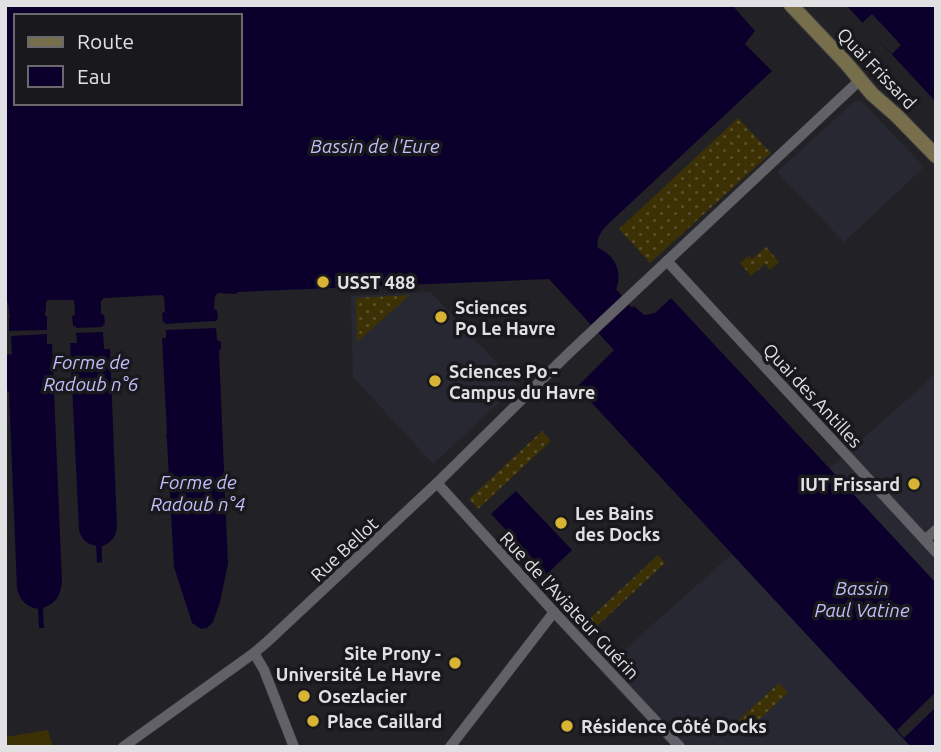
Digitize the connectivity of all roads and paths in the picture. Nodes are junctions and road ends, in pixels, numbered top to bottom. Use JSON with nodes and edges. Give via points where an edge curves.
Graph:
{"nodes":[{"id":1,"x":792,"y":5,"type":"edge"},
{"id":2,"x":860,"y":80,"type":"junction"},
{"id":3,"x":936,"y":156,"type":"edge"},
{"id":4,"x":667,"y":261,"type":"junction"},
{"id":5,"x":437,"y":483,"type":"junction"},
{"id":6,"x":936,"y":530,"type":"edge"},
{"id":7,"x":925,"y":540,"type":"junction"},
{"id":8,"x":936,"y":552,"type":"edge"},
{"id":9,"x":554,"y":612,"type":"junction"},
{"id":10,"x":254,"y":653,"type":"junction"},
{"id":11,"x":123,"y":747,"type":"edge"},
{"id":12,"x":294,"y":747,"type":"edge"},
{"id":13,"x":450,"y":747,"type":"edge"},
{"id":14,"x":680,"y":747,"type":"edge"}],
"edges":[{"from":1,"to":2,"type":"street","name":"Quai Frissard"},
{"from":2,"to":3,"type":"street","name":"Quai Frissard"},
{"from":2,"to":4,"type":"street","name":"Rue Bellot"},
{"from":4,"to":5,"type":"street","name":"Rue Bellot"},
{"from":4,"to":7,"type":"street","name":"Quai des Antilles"},
{"from":5,"to":9,"type":"street","name":"Rue de l'Aviateur Guérin"},
{"from":5,"to":10,"type":"street","name":"Rue Bellot"},
{"from":6,"to":7,"type":"street"},
{"from":7,"to":8,"type":"street","name":"Quai des Antilles"},
{"from":9,"to":13,"type":"street"},
{"from":9,"to":14,"type":"street","name":"Rue de l'Aviateur Guérin"},
{"from":10,"to":11,"type":"street","name":"Rue Bellot"},
{"from":10,"to":12,"type":"street"}]}
